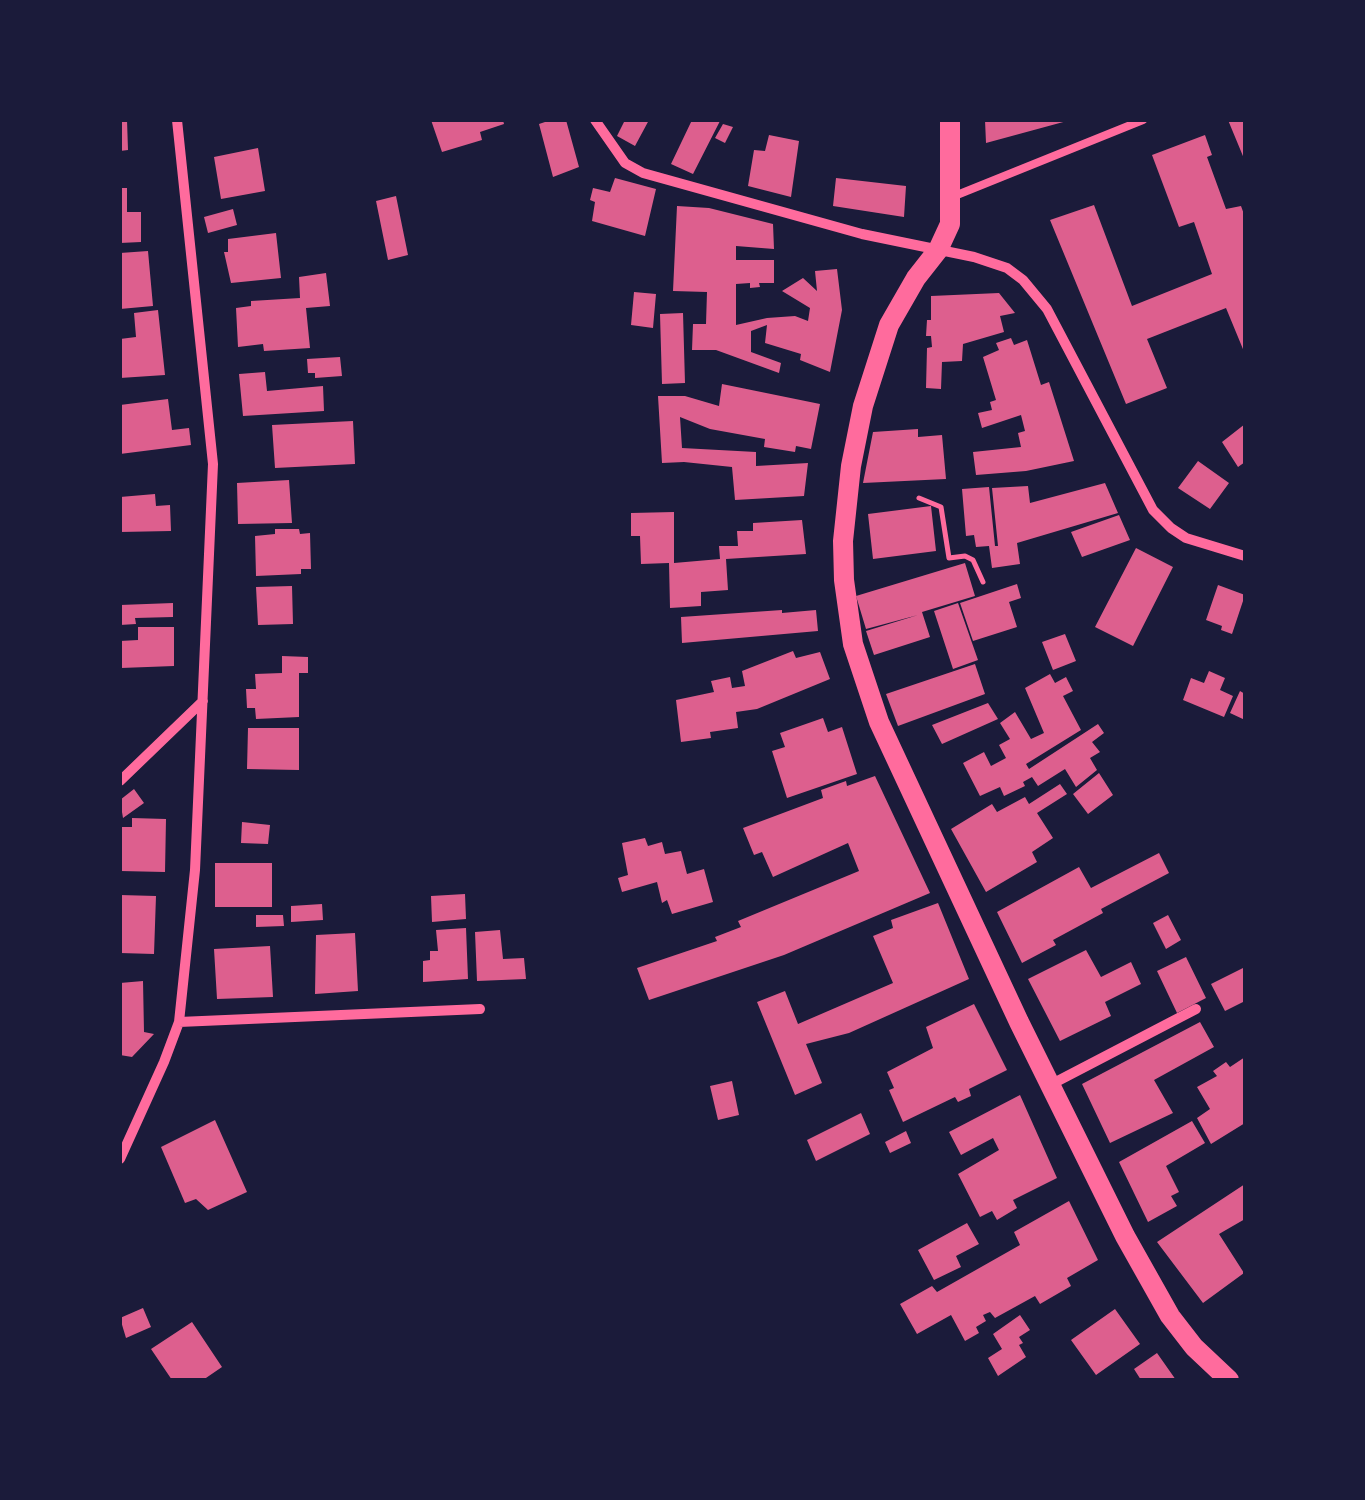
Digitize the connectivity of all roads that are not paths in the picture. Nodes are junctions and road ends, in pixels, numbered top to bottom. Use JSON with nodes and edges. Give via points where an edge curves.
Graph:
{"nodes":[{"id":1,"x":177,"y":120,"type":"edge"},
{"id":2,"x":594,"y":120,"type":"edge"},
{"id":3,"x":950,"y":120,"type":"edge"},
{"id":4,"x":1143,"y":120,"type":"edge"},
{"id":5,"x":951,"y":198,"type":"junction"},
{"id":6,"x":938,"y":250,"type":"junction"},
{"id":7,"x":1245,"y":556,"type":"edge"},
{"id":8,"x":204,"y":700,"type":"junction"},
{"id":9,"x":120,"y":781,"type":"edge"},
{"id":10,"x":480,"y":1009,"type":"dead end"},
{"id":11,"x":1196,"y":1010,"type":"dead end"},
{"id":12,"x":179,"y":1022,"type":"junction"},
{"id":13,"x":1050,"y":1085,"type":"junction"},
{"id":14,"x":120,"y":1159,"type":"edge"},
{"id":15,"x":1229,"y":1380,"type":"edge"}],
"edges":[{"from":1,"to":8,"type":"street","via":[[213,464]]},
{"from":2,"to":6,"type":"street","via":[[625,163],[643,173]]},
{"from":3,"to":5,"type":"main road"},
{"from":4,"to":5,"type":"lane"},
{"from":5,"to":6,"type":"main road","via":[[950,224]]},
{"from":6,"to":7,"type":"street","via":[[990,262],[1024,280],[1047,309],[1153,510],[1186,538]]},
{"from":6,"to":13,"type":"main road","via":[[889,325],[864,406],[846,504],[847,615],[879,722]]},
{"from":8,"to":9,"type":"street"},
{"from":8,"to":12,"type":"street","via":[[196,870]]},
{"from":10,"to":12,"type":"street"},
{"from":11,"to":13,"type":"street"},
{"from":12,"to":14,"type":"street"},
{"from":13,"to":15,"type":"main road","via":[[1170,1316]]}]}
